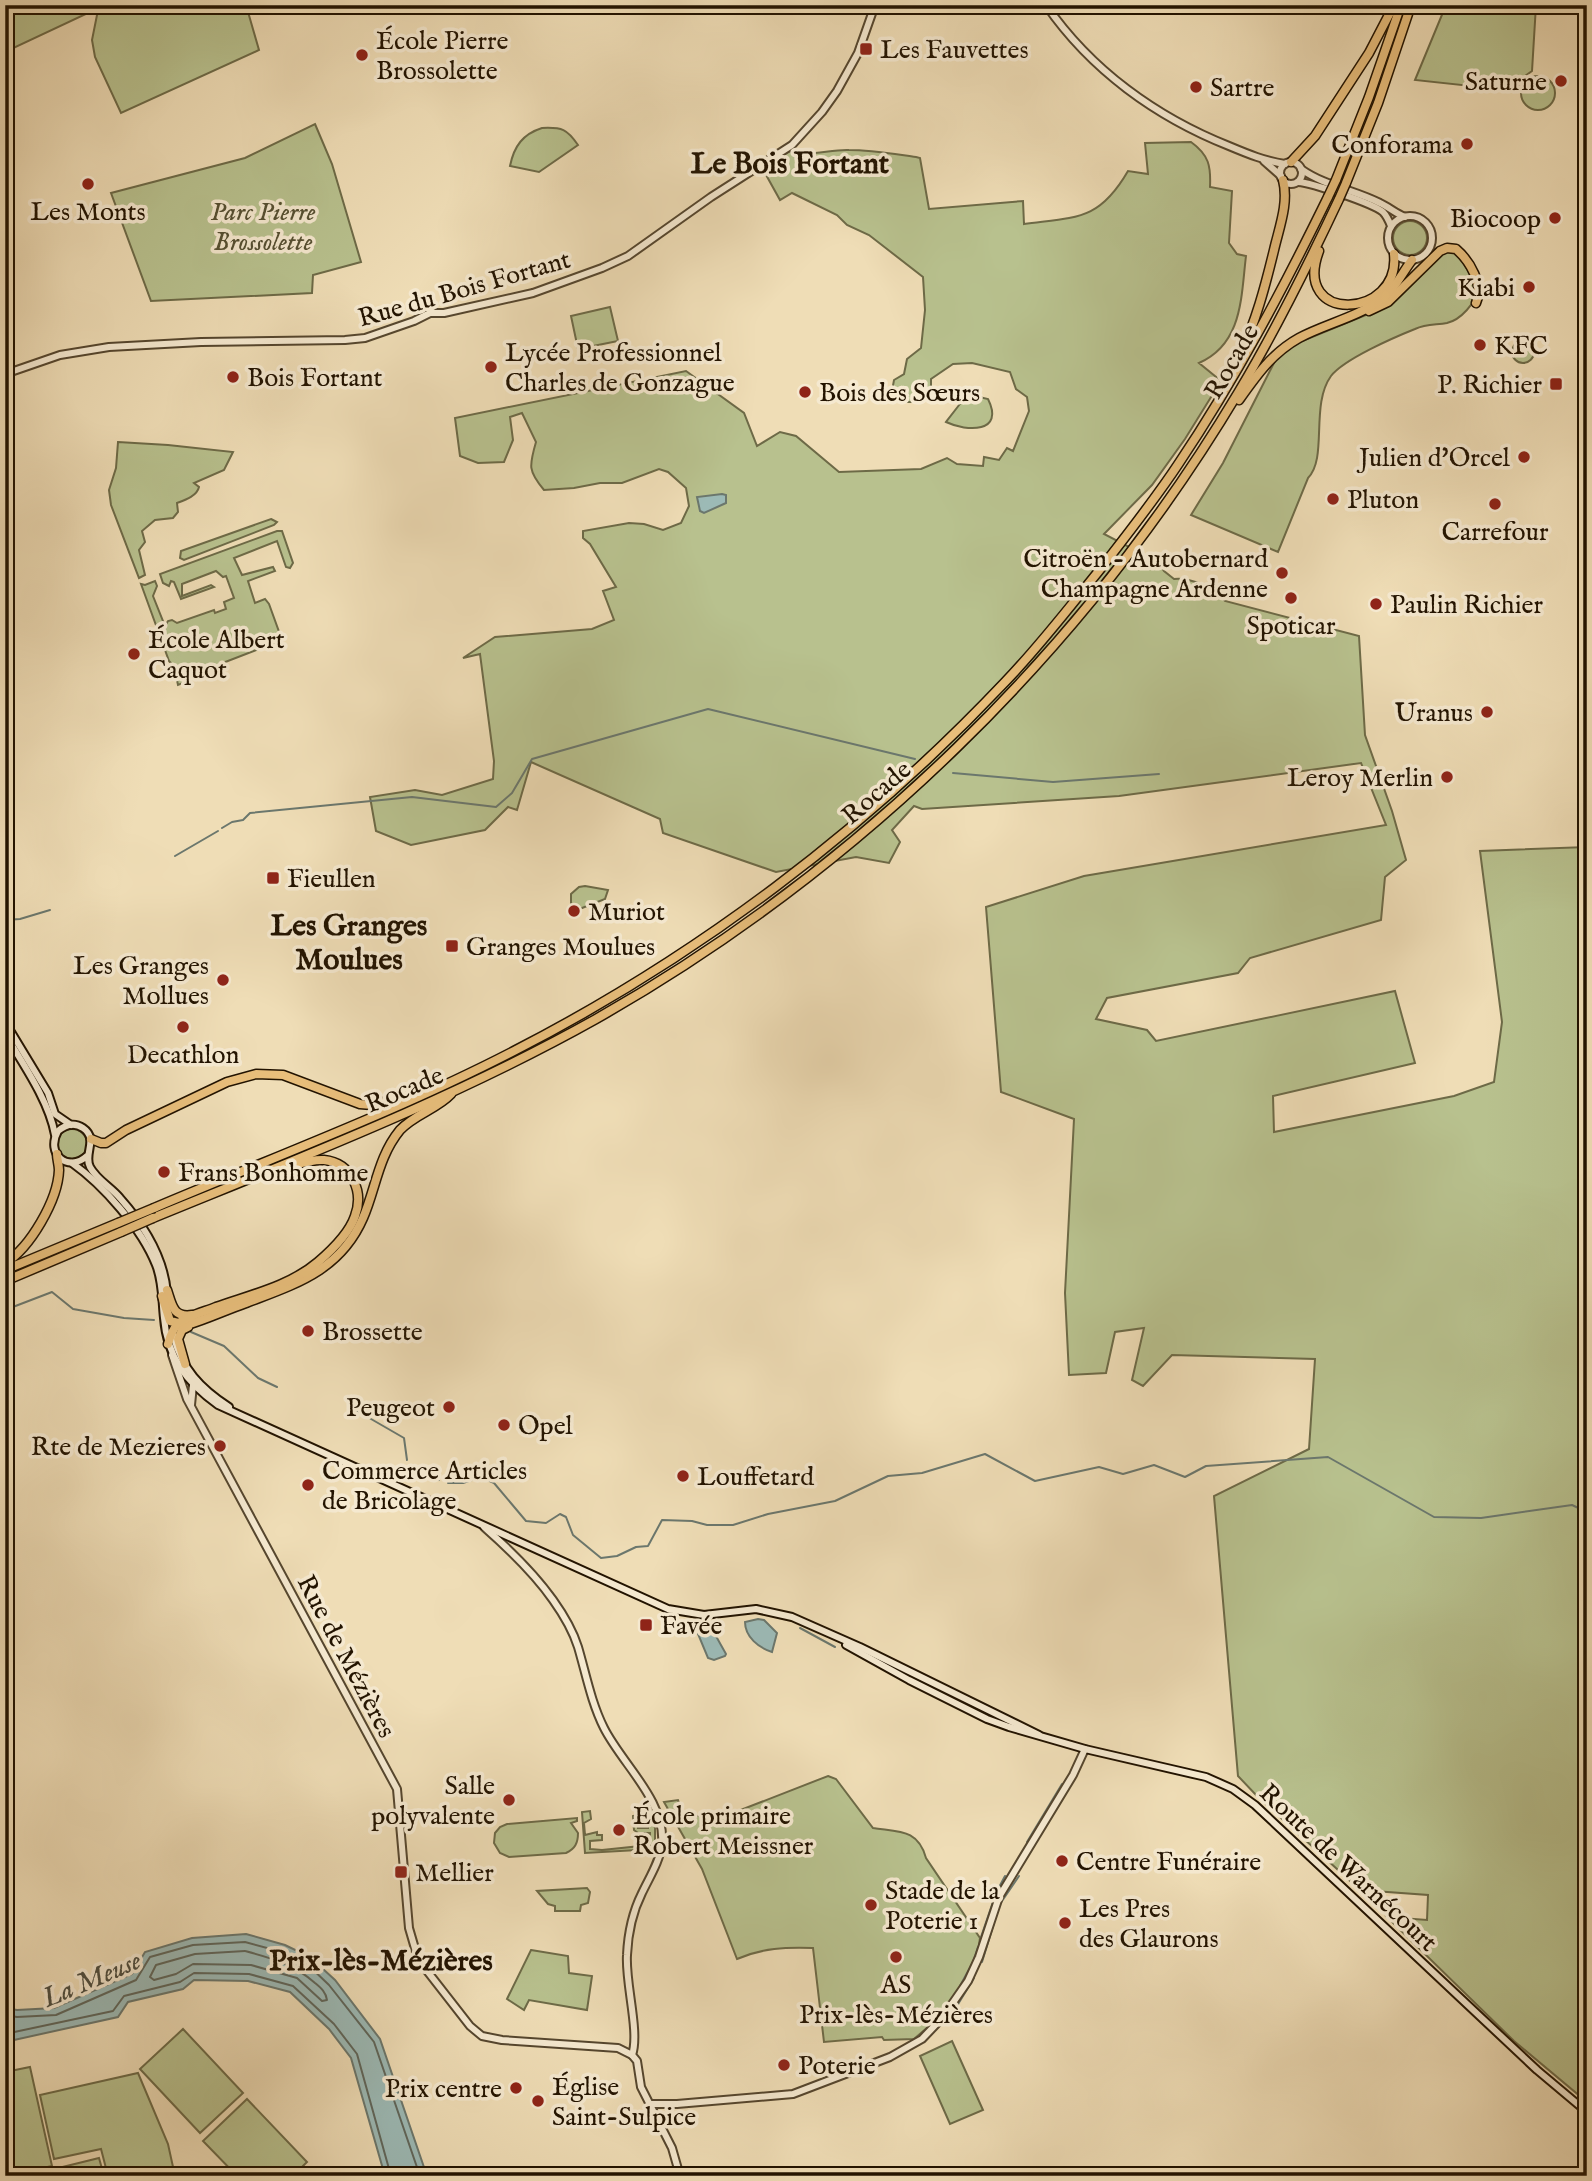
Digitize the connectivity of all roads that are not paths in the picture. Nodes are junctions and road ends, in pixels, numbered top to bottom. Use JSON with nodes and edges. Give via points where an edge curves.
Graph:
{"nodes":[{"id":1,"x":875,"y":5,"type":"edge"},
{"id":2,"x":1046,"y":5,"type":"edge"},
{"id":3,"x":1394,"y":5,"type":"edge"},
{"id":4,"x":1401,"y":5,"type":"edge"},
{"id":5,"x":1411,"y":5,"type":"edge"},
{"id":6,"x":1263,"y":160,"type":"junction"},
{"id":7,"x":1288,"y":163,"type":"junction"},
{"id":8,"x":1301,"y":169,"type":"junction"},
{"id":9,"x":1282,"y":178,"type":"junction"},
{"id":10,"x":1298,"y":181,"type":"junction"},
{"id":11,"x":1339,"y":199,"type":"junction"},
{"id":12,"x":1405,"y":217,"type":"junction"},
{"id":13,"x":1391,"y":226,"type":"junction"},
{"id":14,"x":1394,"y":254,"type":"junction"},
{"id":15,"x":1412,"y":260,"type":"junction"},
{"id":16,"x":1476,"y":303,"type":"dead end"},
{"id":17,"x":1349,"y":316,"type":"junction"},
{"id":18,"x":5,"y":374,"type":"edge"},
{"id":19,"x":1219,"y":401,"type":"junction"},
{"id":20,"x":1203,"y":447,"type":"junction"},
{"id":21,"x":5,"y":1022,"type":"edge"},
{"id":22,"x":5,"y":1034,"type":"edge"},
{"id":23,"x":485,"y":1065,"type":"junction"},
{"id":24,"x":454,"y":1091,"type":"junction"},
{"id":25,"x":72,"y":1125,"type":"junction"},
{"id":26,"x":55,"y":1136,"type":"junction"},
{"id":27,"x":91,"y":1139,"type":"junction"},
{"id":28,"x":57,"y":1154,"type":"junction"},
{"id":29,"x":87,"y":1156,"type":"junction"},
{"id":30,"x":72,"y":1163,"type":"junction"},
{"id":31,"x":247,"y":1179,"type":"junction"},
{"id":32,"x":119,"y":1228,"type":"junction"},
{"id":33,"x":5,"y":1263,"type":"edge"},
{"id":34,"x":5,"y":1270,"type":"edge"},
{"id":35,"x":5,"y":1281,"type":"edge"},
{"id":36,"x":164,"y":1293,"type":"junction"},
{"id":37,"x":198,"y":1317,"type":"junction"},
{"id":38,"x":171,"y":1324,"type":"junction"},
{"id":39,"x":169,"y":1347,"type":"junction"},
{"id":40,"x":185,"y":1364,"type":"junction"},
{"id":41,"x":195,"y":1383,"type":"junction"},
{"id":42,"x":205,"y":1396,"type":"junction"},
{"id":43,"x":186,"y":1397,"type":"junction"},
{"id":44,"x":191,"y":1406,"type":"junction"},
{"id":45,"x":249,"y":1418,"type":"junction"},
{"id":46,"x":483,"y":1525,"type":"junction"},
{"id":47,"x":1086,"y":1749,"type":"junction"},
{"id":48,"x":632,"y":2055,"type":"junction"},
{"id":49,"x":651,"y":2104,"type":"junction"},
{"id":50,"x":677,"y":2104,"type":"junction"},
{"id":51,"x":1587,"y":2112,"type":"edge"},
{"id":52,"x":657,"y":2115,"type":"junction"},
{"id":53,"x":680,"y":2176,"type":"edge"}],
"edges":[{"from":1,"to":18,"type":"street","name":"Rue du Bois Fortant","via":[[847,74],[822,112],[792,145],[628,257],[526,295],[430,313],[365,338],[109,347],[60,355]]},
{"from":2,"to":6,"type":"street","via":[[1091,57],[1147,104],[1192,130]]},
{"from":3,"to":7,"type":"highway","via":[[1315,136]]},
{"from":4,"to":19,"type":"highway","bridge":true,"via":[[1336,180],[1291,274]]},
{"from":5,"to":11,"type":"highway","name":"Rocade","bridge":true},
{"from":6,"to":7,"type":"street"},
{"from":6,"to":9,"type":"street"},
{"from":7,"to":8,"type":"street"},
{"from":7,"to":9,"type":"street","via":[[1281,169]]},
{"from":8,"to":10,"type":"street"},
{"from":8,"to":12,"type":"street"},
{"from":9,"to":10,"type":"street","via":[[1292,184]]},
{"from":9,"to":19,"type":"highway","via":[[1286,196],[1256,318]]},
{"from":10,"to":13,"type":"street","via":[[1378,209]]},
{"from":11,"to":14,"type":"highway","via":[[1314,271],[1325,297],[1351,306],[1369,300],[1394,274]]},
{"from":11,"to":20,"type":"highway","name":"Rocade","via":[[1281,317]]},
{"from":12,"to":13,"type":"street"},
{"from":12,"to":15,"type":"street","via":[[1421,219],[1432,235],[1427,252]]},
{"from":13,"to":14,"type":"street","via":[[1388,244]]},
{"from":14,"to":15,"type":"street"},
{"from":15,"to":17,"type":"highway","via":[[1382,299]]},
{"from":16,"to":17,"type":"highway","via":[[1480,291],[1469,263],[1457,249],[1447,248],[1388,302]]},
{"from":17,"to":20,"type":"highway","via":[[1301,337],[1266,363]]},
{"from":19,"to":23,"type":"highway","via":[[1136,524],[1070,606],[1007,680],[930,757],[787,879],[702,941],[606,1000]]},
{"from":20,"to":24,"type":"highway","name":"Rocade","via":[[1072,624],[949,755],[880,817],[796,888],[708,951],[596,1019]]},
{"from":21,"to":25,"type":"street","via":[[48,1093],[55,1114]]},
{"from":22,"to":26,"type":"street","via":[[39,1092]]},
{"from":23,"to":27,"type":"highway","via":[[372,1105],[283,1075],[256,1074],[227,1082],[106,1143]]},
{"from":23,"to":32,"type":"highway","bridge":true,"via":[[154,1208]]},
{"from":24,"to":31,"type":"highway","name":"Rocade"},
{"from":24,"to":37,"type":"highway","via":[[411,1120],[389,1145],[359,1225],[334,1259],[301,1282]]},
{"from":25,"to":26,"type":"street"},
{"from":25,"to":27,"type":"street","via":[[84,1129]]},
{"from":26,"to":28,"type":"street"},
{"from":27,"to":29,"type":"street"},
{"from":28,"to":30,"type":"street"},
{"from":28,"to":33,"type":"highway","via":[[57,1181],[43,1218],[21,1251]]},
{"from":29,"to":30,"type":"street"},
{"from":29,"to":36,"type":"street","via":[[92,1170],[121,1198],[149,1238],[164,1272]]},
{"from":30,"to":36,"type":"street","via":[[118,1206],[139,1235],[156,1265]]},
{"from":31,"to":32,"type":"highway","name":"Rocade","bridge":true},
{"from":31,"to":37,"type":"highway","via":[[327,1160],[354,1179],[355,1217],[338,1243],[307,1271]]},
{"from":32,"to":34,"type":"highway"},
{"from":32,"to":35,"type":"highway","name":"Rocade"},
{"from":36,"to":37,"type":"highway","via":[[177,1313]]},
{"from":36,"to":38,"type":"highway"},
{"from":37,"to":38,"type":"highway"},
{"from":37,"to":40,"type":"highway","via":[[178,1339]]},
{"from":38,"to":39,"type":"highway"},
{"from":38,"to":39,"type":"street","name":"Route de Warnécourt"},
{"from":38,"to":40,"type":"street","name":"Route de Warnécourt","via":[[177,1352]]},
{"from":39,"to":41,"type":"street","name":"Route de Warnécourt","via":[[184,1375]]},
{"from":39,"to":43,"type":"street","name":"Rue de Mézières"},
{"from":40,"to":41,"type":"street","name":"Route de Warnécourt"},
{"from":41,"to":42,"type":"street","name":"Route de Warnécourt"},
{"from":41,"to":43,"type":"street","via":[[187,1388]]},
{"from":41,"to":44,"type":"street"},
{"from":41,"to":45,"type":"street","name":"Route de Warnécourt"},
{"from":42,"to":44,"type":"street","via":[[196,1396]]},
{"from":42,"to":45,"type":"street","name":"Route de Warnécourt"},
{"from":43,"to":44,"type":"street","name":"Rue de Mézières"},
{"from":44,"to":48,"type":"street","name":"Rue de Mézières","via":[[397,1788],[409,1928],[418,1958],[479,2034],[618,2048]]},
{"from":45,"to":46,"type":"street","name":"Route de Warnécourt"},
{"from":46,"to":47,"type":"street","name":"Route de Warnécourt","via":[[668,1609],[704,1615],[757,1609],[792,1616],[1039,1735]]},
{"from":46,"to":48,"type":"street","via":[[537,1579],[569,1626],[603,1726],[645,1789],[661,1832],[659,1856],[631,1920],[626,1960]]},
{"from":47,"to":50,"type":"street","via":[[1003,1889],[968,1981],[922,2039],[890,2057],[793,2094]]},
{"from":47,"to":51,"type":"street","name":"Route de Warnécourt","via":[[1206,1777],[1243,1795]]},
{"from":48,"to":49,"type":"street"},
{"from":49,"to":50,"type":"street"},
{"from":49,"to":52,"type":"street"},
{"from":50,"to":52,"type":"street"},
{"from":52,"to":53,"type":"street"}]}
